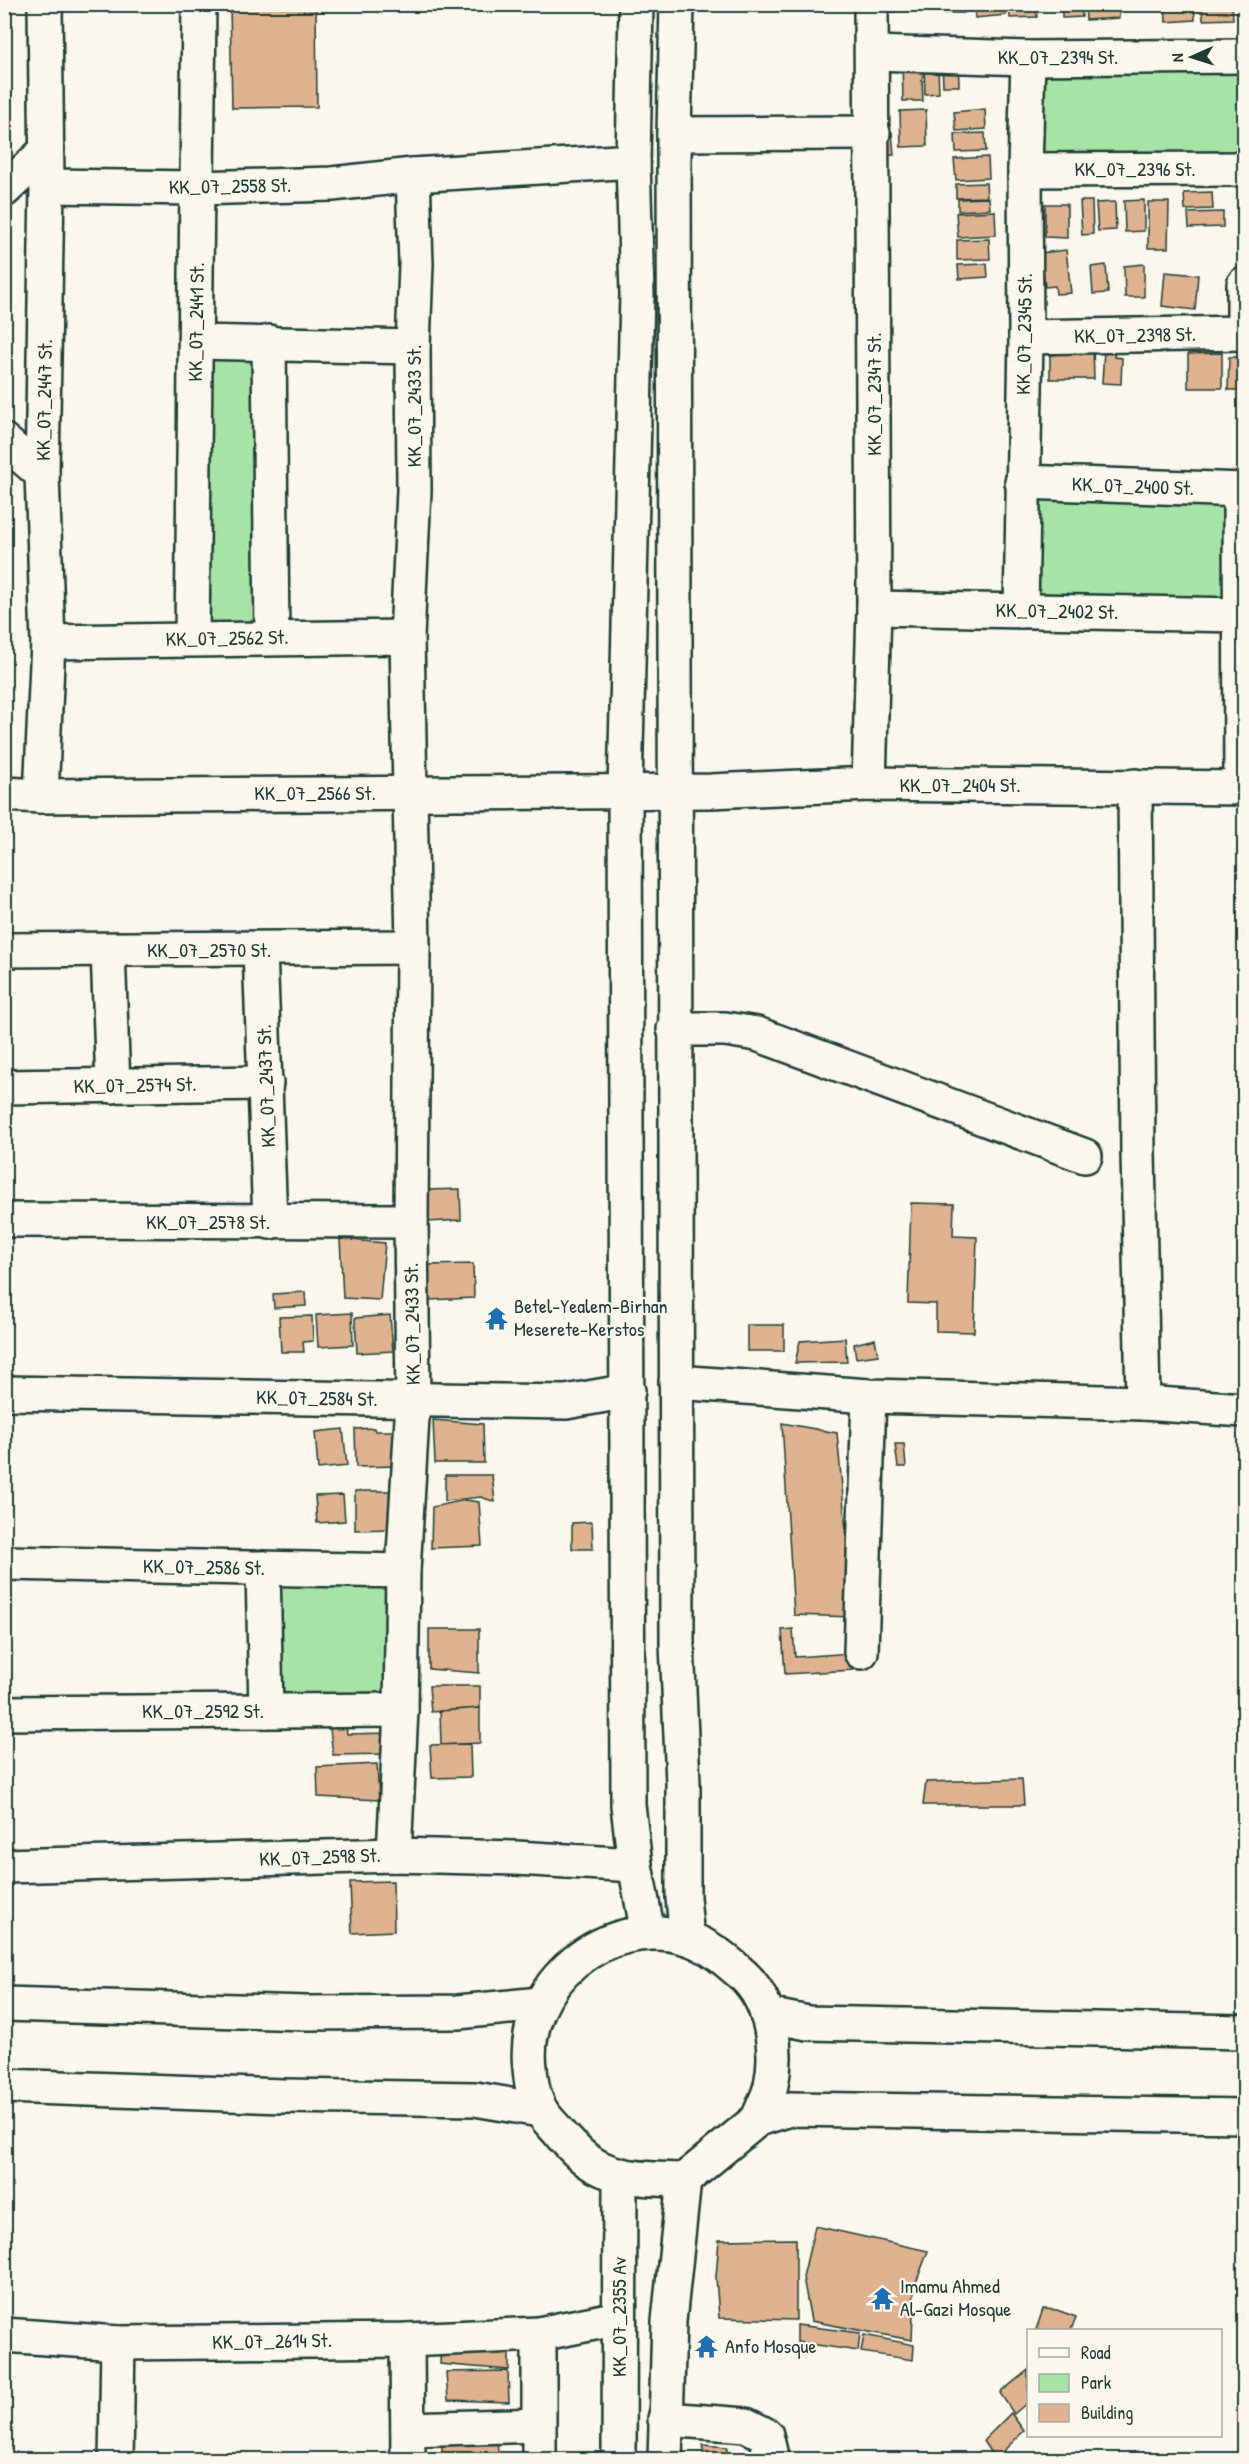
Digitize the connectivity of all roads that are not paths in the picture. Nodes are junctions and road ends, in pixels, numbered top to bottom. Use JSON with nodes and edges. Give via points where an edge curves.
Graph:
{"nodes":[{"id":1,"x":45,"y":4,"type":"edge"},
{"id":2,"x":199,"y":4,"type":"edge"},
{"id":3,"x":636,"y":4,"type":"edge"},
{"id":4,"x":677,"y":4,"type":"edge"},
{"id":5,"x":872,"y":4,"type":"edge"},
{"id":6,"x":1245,"y":50,"type":"edge"},
{"id":7,"x":873,"y":53,"type":"junction"},
{"id":8,"x":1244,"y":56,"type":"edge"},
{"id":9,"x":1028,"y":58,"type":"junction"},
{"id":10,"x":1245,"y":80,"type":"edge"},
{"id":11,"x":634,"y":91,"type":"junction"},
{"id":12,"x":675,"y":92,"type":"junction"},
{"id":13,"x":674,"y":134,"type":"junction"},
{"id":14,"x":873,"y":134,"type":"junction"},
{"id":15,"x":47,"y":150,"type":"junction"},
{"id":16,"x":633,"y":161,"type":"junction"},
{"id":17,"x":1245,"y":169,"type":"edge"},
{"id":18,"x":1025,"y":170,"type":"junction"},
{"id":19,"x":413,"y":175,"type":"junction"},
{"id":20,"x":47,"y":186,"type":"junction"},
{"id":21,"x":198,"y":188,"type":"junction"},
{"id":22,"x":4,"y":190,"type":"edge"},
{"id":23,"x":1245,"y":284,"type":"edge"},
{"id":24,"x":1244,"y":333,"type":"edge"},
{"id":25,"x":1026,"y":337,"type":"junction"},
{"id":26,"x":196,"y":342,"type":"junction"},
{"id":27,"x":269,"y":342,"type":"junction"},
{"id":28,"x":413,"y":347,"type":"junction"},
{"id":29,"x":4,"y":441,"type":"edge"},
{"id":30,"x":42,"y":474,"type":"junction"},
{"id":31,"x":1022,"y":482,"type":"junction"},
{"id":32,"x":1242,"y":490,"type":"edge"},
{"id":33,"x":874,"y":608,"type":"junction"},
{"id":34,"x":1021,"y":611,"type":"junction"},
{"id":35,"x":1240,"y":615,"type":"junction"},
{"id":36,"x":272,"y":637,"type":"junction"},
{"id":37,"x":407,"y":637,"type":"junction"},
{"id":38,"x":192,"y":639,"type":"junction"},
{"id":39,"x":48,"y":642,"type":"junction"},
{"id":40,"x":869,"y":784,"type":"junction"},
{"id":41,"x":1135,"y":786,"type":"junction"},
{"id":42,"x":1243,"y":788,"type":"edge"},
{"id":43,"x":625,"y":791,"type":"junction"},
{"id":44,"x":675,"y":791,"type":"junction"},
{"id":45,"x":408,"y":793,"type":"junction"},
{"id":46,"x":4,"y":794,"type":"edge"},
{"id":47,"x":42,"y":796,"type":"junction"},
{"id":48,"x":413,"y":947,"type":"junction"},
{"id":49,"x":4,"y":950,"type":"edge"},
{"id":50,"x":108,"y":950,"type":"junction"},
{"id":51,"x":260,"y":950,"type":"junction"},
{"id":52,"x":674,"y":1029,"type":"junction"},
{"id":53,"x":266,"y":1083,"type":"junction"},
{"id":54,"x":113,"y":1086,"type":"junction"},
{"id":55,"x":4,"y":1087,"type":"edge"},
{"id":56,"x":1085,"y":1156,"type":"dead end"},
{"id":57,"x":4,"y":1220,"type":"edge"},
{"id":58,"x":411,"y":1221,"type":"junction"},
{"id":59,"x":270,"y":1222,"type":"junction"},
{"id":60,"x":676,"y":1382,"type":"junction"},
{"id":61,"x":628,"y":1391,"type":"junction"},
{"id":62,"x":4,"y":1394,"type":"edge"},
{"id":63,"x":869,"y":1396,"type":"junction"},
{"id":64,"x":413,"y":1401,"type":"junction"},
{"id":65,"x":1143,"y":1403,"type":"junction"},
{"id":66,"x":1245,"y":1410,"type":"edge"},
{"id":67,"x":4,"y":1563,"type":"edge"},
{"id":68,"x":263,"y":1568,"type":"junction"},
{"id":69,"x":403,"y":1571,"type":"junction"},
{"id":70,"x":861,"y":1652,"type":"dead end"},
{"id":71,"x":401,"y":1710,"type":"junction"},
{"id":72,"x":266,"y":1711,"type":"junction"},
{"id":73,"x":4,"y":1713,"type":"edge"},
{"id":74,"x":394,"y":1855,"type":"junction"},
{"id":75,"x":635,"y":1865,"type":"junction"},
{"id":76,"x":4,"y":1866,"type":"edge"},
{"id":77,"x":648,"y":1933,"type":"junction"},
{"id":78,"x":687,"y":1938,"type":"junction"},
{"id":79,"x":4,"y":2004,"type":"edge"},
{"id":80,"x":540,"y":2004,"type":"junction"},
{"id":81,"x":768,"y":2015,"type":"junction"},
{"id":82,"x":1245,"y":2032,"type":"edge"},
{"id":83,"x":4,"y":2086,"type":"edge"},
{"id":84,"x":540,"y":2110,"type":"junction"},
{"id":85,"x":1245,"y":2116,"type":"edge"},
{"id":86,"x":758,"y":2119,"type":"junction"},
{"id":87,"x":620,"y":2175,"type":"junction"},
{"id":88,"x":684,"y":2180,"type":"junction"},
{"id":89,"x":619,"y":2318,"type":"junction"},
{"id":90,"x":539,"y":2334,"type":"junction"},
{"id":91,"x":4,"y":2335,"type":"edge"},
{"id":92,"x":407,"y":2340,"type":"junction"},
{"id":93,"x":118,"y":2343,"type":"junction"},
{"id":94,"x":665,"y":2419,"type":"junction"},
{"id":95,"x":538,"y":2425,"type":"junction"},
{"id":96,"x":408,"y":2444,"type":"edge"},
{"id":97,"x":116,"y":2460,"type":"edge"},
{"id":98,"x":539,"y":2460,"type":"edge"},
{"id":99,"x":619,"y":2460,"type":"edge"},
{"id":100,"x":665,"y":2460,"type":"edge"},
{"id":101,"x":772,"y":2460,"type":"edge"}],
"edges":[{"from":1,"to":15,"type":"main road","name":"KK_07_2447 St."},
{"from":2,"to":21,"type":"main road","name":"KK_07_2441 St."},
{"from":3,"to":11,"type":"main road"},
{"from":4,"to":12,"type":"main road"},
{"from":5,"to":7,"type":"main road","name":"KK_07_2347 St."},
{"from":6,"to":8,"type":"main road"},
{"from":7,"to":9,"type":"main road","name":"KK_07_2394 St."},
{"from":7,"to":14,"type":"main road","name":"KK_07_2347 St."},
{"from":8,"to":9,"type":"main road","name":"KK_07_2394 St."},
{"from":8,"to":10,"type":"main road"},
{"from":9,"to":18,"type":"main road","name":"KK_07_2345 St."},
{"from":11,"to":12,"type":"main road"},
{"from":11,"to":16,"type":"main road"},
{"from":12,"to":13,"type":"main road"},
{"from":13,"to":14,"type":"main road"},
{"from":13,"to":44,"type":"main road"},
{"from":14,"to":33,"type":"main road","name":"KK_07_2347 St."},
{"from":15,"to":20,"type":"main road","name":"KK_07_2447 St."},
{"from":15,"to":22,"type":"main road"},
{"from":16,"to":19,"type":"main road","name":"KK_07_2558 St."},
{"from":16,"to":43,"type":"main road","via":[[636,306]]},
{"from":17,"to":18,"type":"main road","name":"KK_07_2396 St."},
{"from":18,"to":25,"type":"main road","name":"KK_07_2345 St."},
{"from":19,"to":21,"type":"main road","name":"KK_07_2558 St.","via":[[332,184]]},
{"from":19,"to":28,"type":"main road","name":"KK_07_2433 St."},
{"from":20,"to":21,"type":"main road","name":"KK_07_2558 St."},
{"from":20,"to":30,"type":"main road","name":"KK_07_2447 St."},
{"from":21,"to":26,"type":"main road","name":"KK_07_2441 St."},
{"from":23,"to":24,"type":"main road"},
{"from":24,"to":25,"type":"main road","name":"KK_07_2398 St."},
{"from":25,"to":31,"type":"main road","name":"KK_07_2345 St."},
{"from":26,"to":27,"type":"main road"},
{"from":26,"to":38,"type":"main road","name":"KK_07_2441 St."},
{"from":27,"to":28,"type":"main road"},
{"from":27,"to":36,"type":"main road"},
{"from":28,"to":37,"type":"main road","name":"KK_07_2433 St.","via":[[414,492]]},
{"from":29,"to":30,"type":"main road"},
{"from":30,"to":39,"type":"main road","name":"KK_07_2447 St."},
{"from":31,"to":32,"type":"main road","name":"KK_07_2400 St."},
{"from":31,"to":34,"type":"main road","name":"KK_07_2345 St."},
{"from":32,"to":35,"type":"main road"},
{"from":33,"to":34,"type":"main road","name":"KK_07_2402 St."},
{"from":33,"to":40,"type":"main road","name":"KK_07_2347 St."},
{"from":34,"to":35,"type":"main road","name":"KK_07_2402 St."},
{"from":35,"to":42,"type":"main road"},
{"from":36,"to":37,"type":"main road","name":"KK_07_2562 St."},
{"from":36,"to":38,"type":"main road","name":"KK_07_2562 St."},
{"from":37,"to":45,"type":"main road","name":"KK_07_2433 St."},
{"from":38,"to":39,"type":"main road","name":"KK_07_2562 St."},
{"from":39,"to":47,"type":"main road","name":"KK_07_2447 St."},
{"from":40,"to":41,"type":"main road","name":"KK_07_2404 St."},
{"from":40,"to":44,"type":"main road","name":"KK_07_2404 St."},
{"from":41,"to":42,"type":"main road","name":"KK_07_2404 St."},
{"from":41,"to":65,"type":"main road"},
{"from":43,"to":44,"type":"main road","name":"KK_07_2404 St."},
{"from":43,"to":45,"type":"main road","name":"KK_07_2566 St."},
{"from":43,"to":61,"type":"main road"},
{"from":44,"to":52,"type":"main road"},
{"from":45,"to":47,"type":"main road","name":"KK_07_2566 St."},
{"from":45,"to":48,"type":"main road","name":"KK_07_2433 St."},
{"from":46,"to":47,"type":"main road","name":"KK_07_2566 St."},
{"from":48,"to":51,"type":"main road","name":"KK_07_2570 St."},
{"from":48,"to":58,"type":"main road","name":"KK_07_2433 St."},
{"from":49,"to":50,"type":"main road","name":"KK_07_2570 St."},
{"from":50,"to":51,"type":"main road","name":"KK_07_2570 St."},
{"from":50,"to":54,"type":"main road"},
{"from":51,"to":53,"type":"main road","name":"KK_07_2437 St."},
{"from":52,"to":56,"type":"main road","via":[[725,1029],[757,1034]]},
{"from":52,"to":60,"type":"main road"},
{"from":53,"to":54,"type":"main road","name":"KK_07_2574 St."},
{"from":53,"to":59,"type":"main road","name":"KK_07_2437 St."},
{"from":54,"to":55,"type":"main road","name":"KK_07_2574 St."},
{"from":57,"to":59,"type":"main road","name":"KK_07_2578 St."},
{"from":58,"to":59,"type":"main road","name":"KK_07_2578 St."},
{"from":58,"to":64,"type":"main road","name":"KK_07_2433 St."},
{"from":60,"to":63,"type":"main road"},
{"from":60,"to":78,"type":"main road","via":[[676,1642]]},
{"from":61,"to":64,"type":"main road","name":"KK_07_2584 St.","via":[[566,1402]]},
{"from":61,"to":75,"type":"main road","via":[[628,1805]]},
{"from":62,"to":64,"type":"main road","name":"KK_07_2584 St."},
{"from":63,"to":65,"type":"main road"},
{"from":63,"to":70,"type":"main road"},
{"from":64,"to":69,"type":"main road","name":"KK_07_2433 St."},
{"from":65,"to":66,"type":"main road"},
{"from":67,"to":68,"type":"main road","name":"KK_07_2586 St."},
{"from":68,"to":69,"type":"main road","name":"KK_07_2586 St."},
{"from":68,"to":72,"type":"main road"},
{"from":69,"to":71,"type":"main road","name":"KK_07_2433 St."},
{"from":71,"to":72,"type":"main road","name":"KK_07_2592 St."},
{"from":71,"to":74,"type":"main road","name":"KK_07_2433 St."},
{"from":72,"to":73,"type":"main road","name":"KK_07_2592 St."},
{"from":74,"to":75,"type":"main road","name":"KK_07_2598 St."},
{"from":74,"to":76,"type":"main road","name":"KK_07_2598 St."},
{"from":75,"to":77,"type":"main road"},
{"from":77,"to":78,"type":"main road"},
{"from":77,"to":80,"type":"main road","via":[[604,1942],[567,1967]]},
{"from":78,"to":81,"type":"main road","via":[[721,1954],[749,1981]]},
{"from":79,"to":80,"type":"main road","via":[[319,2013],[458,2012]]},
{"from":80,"to":84,"type":"main road","via":[[531,2030],[528,2057],[531,2084]]},
{"from":81,"to":82,"type":"main road","via":[[808,2024]]},
{"from":81,"to":86,"type":"main road","via":[[774,2050],[771,2086]]},
{"from":83,"to":84,"type":"main road","via":[[475,2099]]},
{"from":84,"to":87,"type":"main road","via":[[584,2161]]},
{"from":85,"to":86,"type":"main road","via":[[790,2109]]},
{"from":86,"to":88,"type":"main road"},
{"from":87,"to":88,"type":"main road"},
{"from":87,"to":89,"type":"main road","name":"KK_07_2355 Av"},
{"from":88,"to":94,"type":"main road","via":[[669,2321]]},
{"from":89,"to":90,"type":"main road","name":"KK_07_2614 St."},
{"from":89,"to":99,"type":"main road","name":"KK_07_2355 Av"},
{"from":90,"to":92,"type":"main road","name":"KK_07_2614 St."},
{"from":90,"to":95,"type":"main road"},
{"from":91,"to":93,"type":"main road","name":"KK_07_2614 St."},
{"from":92,"to":93,"type":"main road","name":"KK_07_2614 St."},
{"from":92,"to":96,"type":"main road"},
{"from":93,"to":97,"type":"main road"},
{"from":94,"to":100,"type":"main road"},
{"from":94,"to":101,"type":"main road","via":[[746,2425],[766,2435]]},
{"from":95,"to":96,"type":"main road"},
{"from":95,"to":98,"type":"main road"}]}
